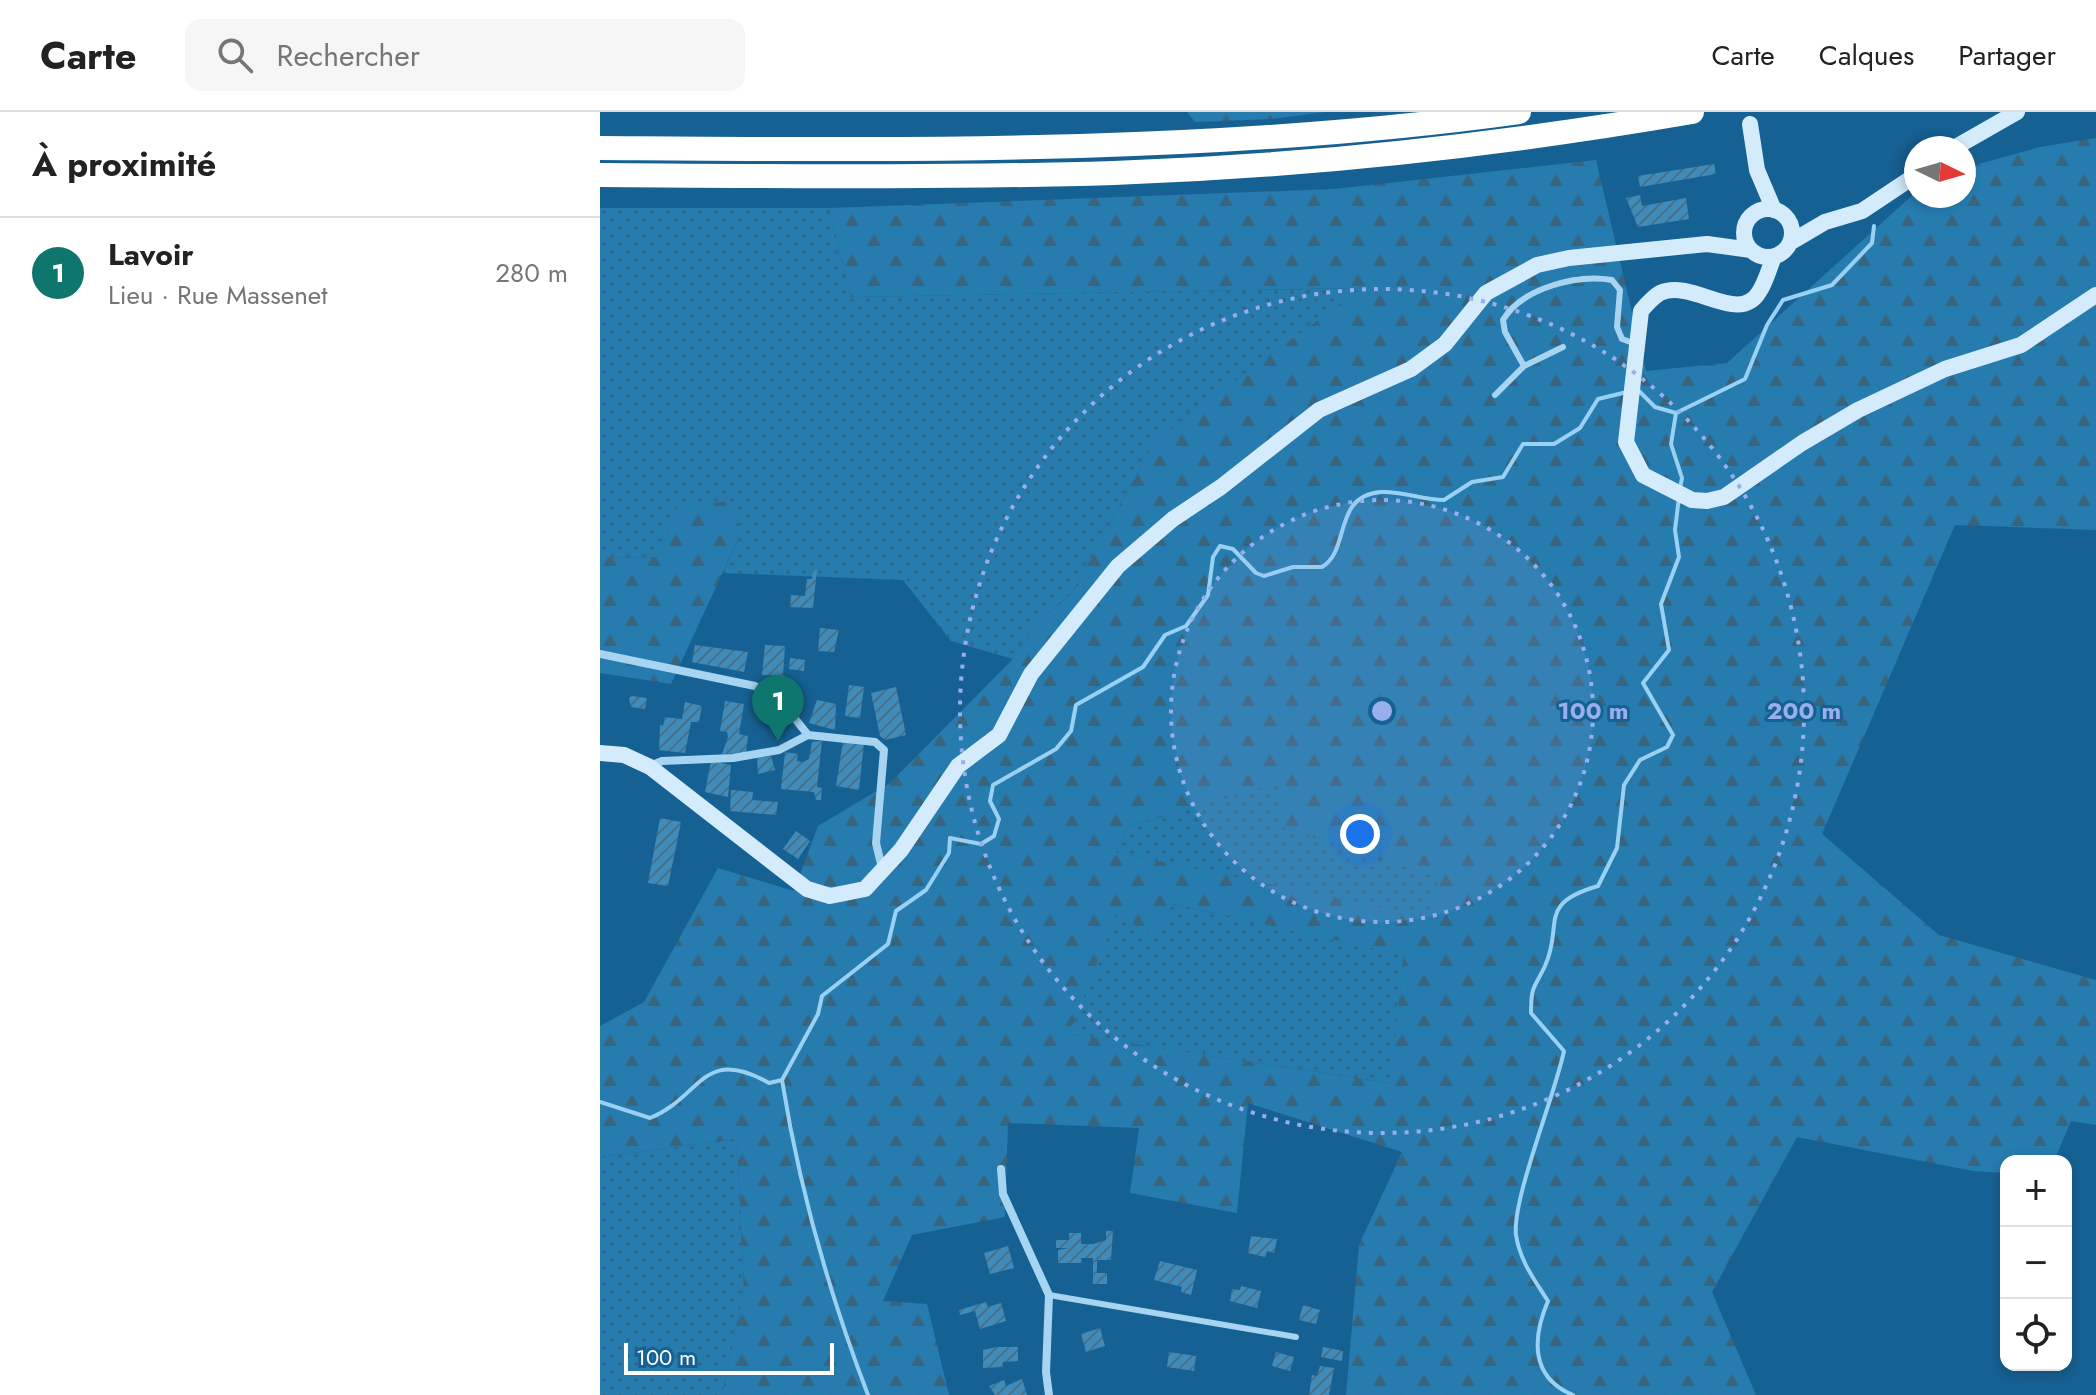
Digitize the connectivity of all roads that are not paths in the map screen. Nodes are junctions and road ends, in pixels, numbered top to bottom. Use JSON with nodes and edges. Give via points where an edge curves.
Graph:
{"nodes":[{"id":1,"x":1519,"y":112,"type":"edge"},
{"id":2,"x":1692,"y":112,"type":"edge"},
{"id":3,"x":2017,"y":112,"type":"edge"},
{"id":4,"x":1750,"y":124,"type":"dead end"},
{"id":5,"x":1975,"y":136,"type":"edge"},
{"id":6,"x":600,"y":148,"type":"edge"},
{"id":7,"x":1757,"y":170,"type":"junction"},
{"id":8,"x":600,"y":175,"type":"edge"},
{"id":9,"x":1904,"y":183,"type":"edge"},
{"id":10,"x":1779,"y":213,"type":"junction"},
{"id":11,"x":1750,"y":219,"type":"junction"},
{"id":12,"x":1825,"y":222,"type":"junction"},
{"id":13,"x":1791,"y":242,"type":"junction"},
{"id":14,"x":1707,"y":244,"type":"junction"},
{"id":15,"x":1761,"y":254,"type":"junction"},
{"id":16,"x":2096,"y":295,"type":"edge"},
{"id":17,"x":1636,"y":344,"type":"junction"},
{"id":18,"x":1563,"y":347,"type":"dead end"},
{"id":19,"x":1524,"y":366,"type":"junction"},
{"id":20,"x":1495,"y":395,"type":"dead end"},
{"id":21,"x":600,"y":654,"type":"edge"},
{"id":22,"x":808,"y":735,"type":"junction"},
{"id":23,"x":600,"y":753,"type":"edge"},
{"id":24,"x":650,"y":767,"type":"junction"},
{"id":25,"x":882,"y":869,"type":"junction"},
{"id":26,"x":1001,"y":1169,"type":"dead end"},
{"id":27,"x":1049,"y":1295,"type":"junction"},
{"id":28,"x":1296,"y":1337,"type":"dead end"},
{"id":29,"x":1049,"y":1395,"type":"edge"}],
"edges":[{"from":1,"to":6,"type":"highway","via":[[1267,138],[1120,145]]},
{"from":2,"to":8,"type":"highway","via":[[1426,150],[1212,167],[919,176]]},
{"from":3,"to":5,"type":"street"},
{"from":4,"to":7,"type":"street"},
{"from":7,"to":10,"type":"street"},
{"from":7,"to":11,"type":"street"},
{"from":9,"to":12,"type":"street","via":[[1862,211]]},
{"from":10,"to":11,"type":"street"},
{"from":10,"to":12,"type":"street"},
{"from":10,"to":13,"type":"street","via":[[1792,230]]},
{"from":11,"to":14,"type":"street"},
{"from":11,"to":15,"type":"street","via":[[1745,238]]},
{"from":12,"to":13,"type":"street"},
{"from":13,"to":15,"type":"street"},
{"from":14,"to":15,"type":"street"},
{"from":14,"to":25,"type":"street","via":[[1537,265],[1486,293],[1445,344],[1411,369],[1319,410],[1173,519],[1118,566],[1031,674],[999,735],[958,766],[901,850]]},
{"from":15,"to":17,"type":"street","via":[[1764,282],[1748,303],[1735,306],[1687,291],[1659,294],[1641,311]]},
{"from":16,"to":17,"type":"street","via":[[2021,345],[1945,369],[1858,410],[1724,497],[1692,500],[1643,475],[1632,457],[1625,422]]},
{"from":17,"to":19,"type":"lane","via":[[1622,339],[1617,327],[1620,290],[1612,280],[1572,279],[1510,307],[1503,320],[1505,332]]},
{"from":18,"to":19,"type":"lane"},
{"from":19,"to":20,"type":"lane"},
{"from":21,"to":22,"type":"street","via":[[755,686],[780,700]]},
{"from":22,"to":24,"type":"street","via":[[779,750],[662,761]]},
{"from":22,"to":25,"type":"street","via":[[875,742],[884,750],[876,843]]},
{"from":23,"to":24,"type":"street","via":[[624,755]]},
{"from":24,"to":25,"type":"street","via":[[807,889],[830,896],[854,893],[865,889]]},
{"from":26,"to":27,"type":"street","via":[[1003,1194]]},
{"from":27,"to":28,"type":"lane"},
{"from":27,"to":29,"type":"street"}]}
